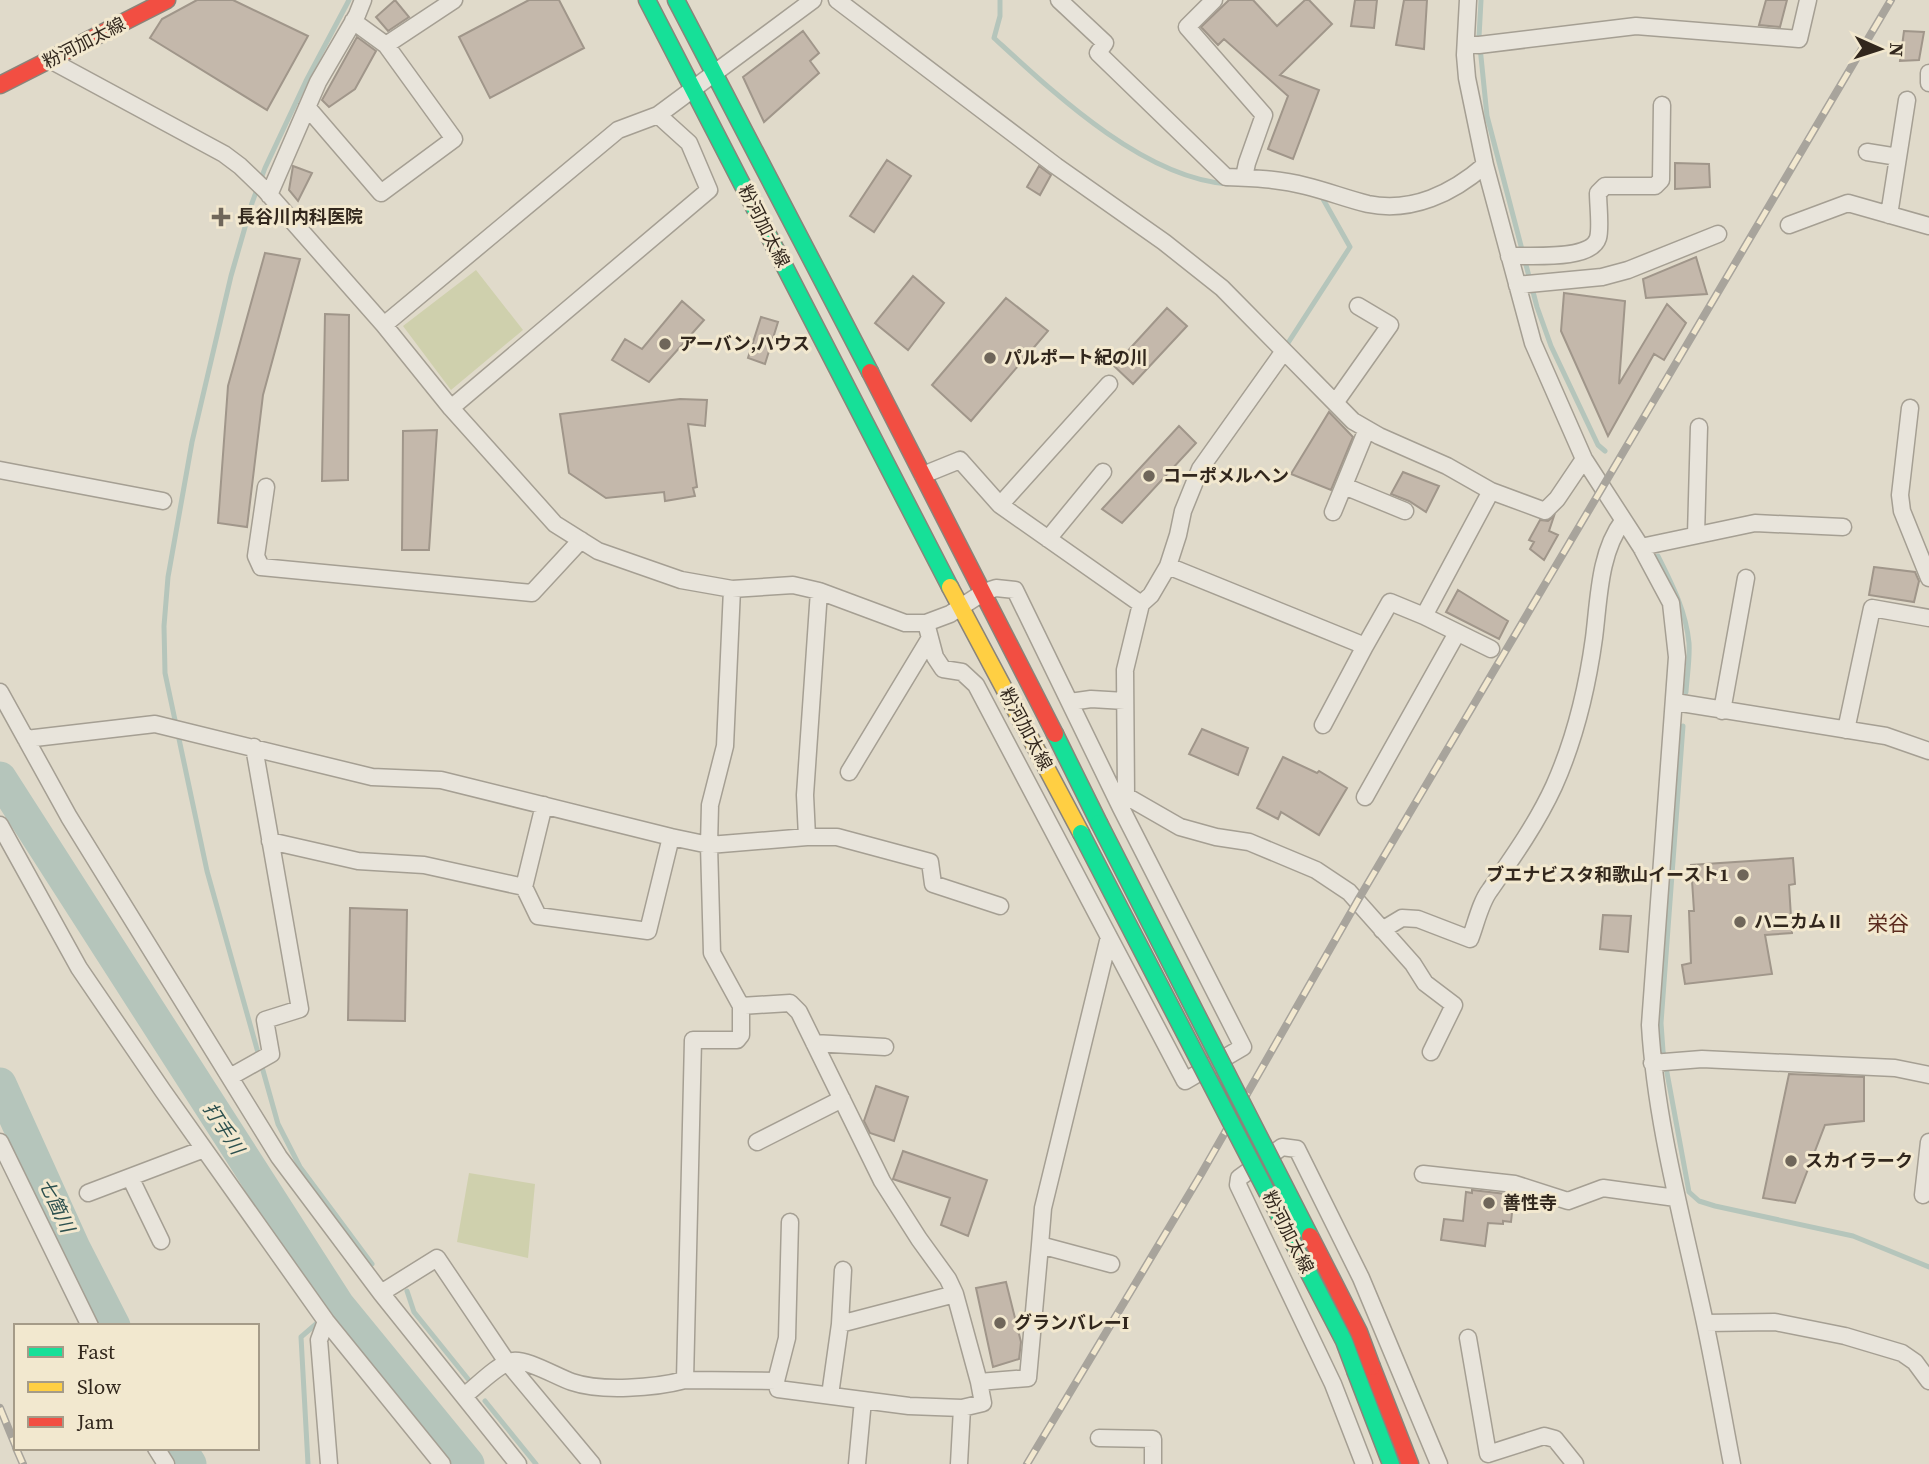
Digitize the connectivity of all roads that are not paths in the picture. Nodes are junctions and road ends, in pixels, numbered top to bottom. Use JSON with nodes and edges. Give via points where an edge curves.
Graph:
{"nodes":[{"id":1,"x":167,"y":0,"type":"edge"},
{"id":2,"x":363,"y":0,"type":"edge"},
{"id":3,"x":454,"y":0,"type":"edge"},
{"id":4,"x":647,"y":0,"type":"edge"},
{"id":5,"x":676,"y":0,"type":"edge"},
{"id":6,"x":813,"y":0,"type":"edge"},
{"id":7,"x":837,"y":0,"type":"edge"},
{"id":8,"x":1059,"y":0,"type":"edge"},
{"id":9,"x":1214,"y":0,"type":"edge"},
{"id":10,"x":1468,"y":0,"type":"edge"},
{"id":11,"x":1808,"y":0,"type":"edge"},
{"id":12,"x":354,"y":21,"type":"junction"},
{"id":13,"x":1477,"y":44,"type":"junction"},
{"id":14,"x":386,"y":46,"type":"junction"},
{"id":15,"x":50,"y":60,"type":"junction"},
{"id":16,"x":1929,"y":73,"type":"edge"},
{"id":17,"x":715,"y":74,"type":"junction"},
{"id":18,"x":1929,"y":83,"type":"edge"},
{"id":19,"x":0,"y":85,"type":"edge"},
{"id":20,"x":693,"y":90,"type":"junction"},
{"id":21,"x":1907,"y":100,"type":"dead end"},
{"id":22,"x":1662,"y":105,"type":"dead end"},
{"id":23,"x":307,"y":107,"type":"junction"},
{"id":24,"x":658,"y":116,"type":"junction"},
{"id":25,"x":1867,"y":152,"type":"dead end"},
{"id":26,"x":1898,"y":157,"type":"junction"},
{"id":27,"x":1485,"y":165,"type":"junction"},
{"id":28,"x":1244,"y":177,"type":"junction"},
{"id":29,"x":263,"y":188,"type":"junction"},
{"id":30,"x":1889,"y":215,"type":"junction"},
{"id":31,"x":1789,"y":225,"type":"dead end"},
{"id":32,"x":1929,"y":226,"type":"edge"},
{"id":33,"x":1718,"y":234,"type":"dead end"},
{"id":34,"x":1514,"y":256,"type":"junction"},
{"id":35,"x":1529,"y":284,"type":"junction"},
{"id":36,"x":1358,"y":306,"type":"dead end"},
{"id":37,"x":384,"y":325,"type":"junction"},
{"id":38,"x":1284,"y":351,"type":"junction"},
{"id":39,"x":1109,"y":384,"type":"dead end"},
{"id":40,"x":1335,"y":403,"type":"junction"},
{"id":41,"x":451,"y":408,"type":"junction"},
{"id":42,"x":1909,"y":408,"type":"dead end"},
{"id":43,"x":1699,"y":427,"type":"dead end"},
{"id":44,"x":1367,"y":429,"type":"junction"},
{"id":45,"x":1584,"y":459,"type":"junction"},
{"id":46,"x":0,"y":470,"type":"edge"},
{"id":47,"x":1103,"y":472,"type":"dead end"},
{"id":48,"x":923,"y":475,"type":"junction"},
{"id":49,"x":1344,"y":486,"type":"junction"},
{"id":50,"x":267,"y":487,"type":"dead end"},
{"id":51,"x":1491,"y":491,"type":"junction"},
{"id":52,"x":163,"y":501,"type":"dead end"},
{"id":53,"x":1000,"y":505,"type":"junction"},
{"id":54,"x":1405,"y":511,"type":"dead end"},
{"id":55,"x":1333,"y":512,"type":"dead end"},
{"id":56,"x":1623,"y":521,"type":"junction"},
{"id":57,"x":1843,"y":527,"type":"dead end"},
{"id":58,"x":1696,"y":535,"type":"junction"},
{"id":59,"x":1048,"y":539,"type":"junction"},
{"id":60,"x":581,"y":540,"type":"junction"},
{"id":61,"x":1641,"y":547,"type":"junction"},
{"id":62,"x":1168,"y":566,"type":"junction"},
{"id":63,"x":1745,"y":578,"type":"dead end"},
{"id":64,"x":1929,"y":578,"type":"edge"},
{"id":65,"x":732,"y":589,"type":"junction"},
{"id":66,"x":819,"y":591,"type":"junction"},
{"id":67,"x":984,"y":592,"type":"junction"},
{"id":68,"x":1142,"y":604,"type":"junction"},
{"id":69,"x":960,"y":606,"type":"junction"},
{"id":70,"x":1423,"y":616,"type":"junction"},
{"id":71,"x":1929,"y":618,"type":"edge"},
{"id":72,"x":928,"y":631,"type":"junction"},
{"id":73,"x":1457,"y":632,"type":"junction"},
{"id":74,"x":1365,"y":646,"type":"junction"},
{"id":75,"x":1492,"y":649,"type":"dead end"},
{"id":76,"x":0,"y":692,"type":"edge"},
{"id":77,"x":1125,"y":701,"type":"junction"},
{"id":78,"x":1070,"y":702,"type":"junction"},
{"id":79,"x":1675,"y":702,"type":"junction"},
{"id":80,"x":1722,"y":711,"type":"junction"},
{"id":81,"x":1322,"y":725,"type":"dead end"},
{"id":82,"x":1846,"y":730,"type":"junction"},
{"id":83,"x":26,"y":739,"type":"junction"},
{"id":84,"x":254,"y":747,"type":"junction"},
{"id":85,"x":1929,"y":751,"type":"edge"},
{"id":86,"x":849,"y":772,"type":"dead end"},
{"id":87,"x":1365,"y":797,"type":"dead end"},
{"id":88,"x":1124,"y":802,"type":"junction"},
{"id":89,"x":544,"y":805,"type":"junction"},
{"id":90,"x":0,"y":825,"type":"edge"},
{"id":91,"x":671,"y":836,"type":"junction"},
{"id":92,"x":807,"y":837,"type":"junction"},
{"id":93,"x":270,"y":841,"type":"junction"},
{"id":94,"x":709,"y":845,"type":"junction"},
{"id":95,"x":524,"y":887,"type":"junction"},
{"id":96,"x":1000,"y":906,"type":"dead end"},
{"id":97,"x":1382,"y":930,"type":"junction"},
{"id":98,"x":1109,"y":937,"type":"junction"},
{"id":99,"x":741,"y":1006,"type":"junction"},
{"id":100,"x":814,"y":1043,"type":"junction"},
{"id":101,"x":886,"y":1047,"type":"dead end"},
{"id":102,"x":1431,"y":1052,"type":"dead end"},
{"id":103,"x":1660,"y":1061,"type":"junction"},
{"id":104,"x":1929,"y":1075,"type":"edge"},
{"id":105,"x":230,"y":1077,"type":"junction"},
{"id":106,"x":842,"y":1099,"type":"junction"},
{"id":107,"x":0,"y":1142,"type":"edge"},
{"id":108,"x":757,"y":1142,"type":"dead end"},
{"id":109,"x":1929,"y":1142,"type":"edge"},
{"id":110,"x":204,"y":1149,"type":"junction"},
{"id":111,"x":1423,"y":1174,"type":"dead end"},
{"id":112,"x":130,"y":1177,"type":"junction"},
{"id":113,"x":88,"y":1193,"type":"dead end"},
{"id":114,"x":1923,"y":1195,"type":"dead end"},
{"id":115,"x":1676,"y":1198,"type":"junction"},
{"id":116,"x":790,"y":1222,"type":"dead end"},
{"id":117,"x":161,"y":1241,"type":"dead end"},
{"id":118,"x":1040,"y":1245,"type":"junction"},
{"id":119,"x":1111,"y":1264,"type":"dead end"},
{"id":120,"x":843,"y":1270,"type":"dead end"},
{"id":121,"x":381,"y":1293,"type":"junction"},
{"id":122,"x":954,"y":1294,"type":"junction"},
{"id":123,"x":326,"y":1321,"type":"junction"},
{"id":124,"x":1705,"y":1323,"type":"junction"},
{"id":125,"x":89,"y":1324,"type":"edge"},
{"id":126,"x":839,"y":1324,"type":"junction"},
{"id":127,"x":1468,"y":1338,"type":"dead end"},
{"id":128,"x":507,"y":1362,"type":"junction"},
{"id":129,"x":685,"y":1380,"type":"junction"},
{"id":130,"x":776,"y":1381,"type":"junction"},
{"id":131,"x":1929,"y":1381,"type":"edge"},
{"id":132,"x":979,"y":1382,"type":"junction"},
{"id":133,"x":830,"y":1395,"type":"junction"},
{"id":134,"x":464,"y":1396,"type":"junction"},
{"id":135,"x":863,"y":1399,"type":"junction"},
{"id":136,"x":962,"y":1408,"type":"junction"},
{"id":137,"x":1099,"y":1438,"type":"dead end"},
{"id":138,"x":329,"y":1464,"type":"edge"},
{"id":139,"x":442,"y":1464,"type":"edge"},
{"id":140,"x":518,"y":1464,"type":"edge"},
{"id":141,"x":592,"y":1464,"type":"edge"},
{"id":142,"x":857,"y":1464,"type":"edge"},
{"id":143,"x":959,"y":1464,"type":"edge"},
{"id":144,"x":1153,"y":1464,"type":"edge"},
{"id":145,"x":1364,"y":1464,"type":"edge"},
{"id":146,"x":1391,"y":1464,"type":"edge"},
{"id":147,"x":1410,"y":1464,"type":"edge"},
{"id":148,"x":1439,"y":1464,"type":"edge"},
{"id":149,"x":1575,"y":1464,"type":"edge"},
{"id":150,"x":1732,"y":1464,"type":"edge"}],
"edges":[{"from":1,"to":15,"type":"main road","name":"粉河加太線"},
{"from":2,"to":12,"type":"street"},
{"from":3,"to":14,"type":"street"},
{"from":4,"to":20,"type":"main road","name":"粉河加太線"},
{"from":5,"to":17,"type":"main road","name":"粉河加太線"},
{"from":6,"to":17,"type":"street"},
{"from":7,"to":38,"type":"street","via":[[1174,250],[1222,288]]},
{"from":8,"to":28,"type":"street","via":[[1105,43],[1098,53],[1226,177]]},
{"from":9,"to":28,"type":"street","via":[[1187,27],[1265,115]]},
{"from":10,"to":13,"type":"street"},
{"from":11,"to":13,"type":"street","via":[[1799,39],[1636,26]]},
{"from":12,"to":14,"type":"street"},
{"from":12,"to":23,"type":"street"},
{"from":13,"to":27,"type":"street","via":[[1466,78]]},
{"from":14,"to":23,"type":"street","via":[[454,139],[380,193]]},
{"from":15,"to":19,"type":"main road","name":"粉河加太線"},
{"from":15,"to":29,"type":"street","via":[[224,154]]},
{"from":16,"to":18,"type":"street"},
{"from":17,"to":20,"type":"street"},
{"from":17,"to":48,"type":"main road","name":"粉河加太線"},
{"from":20,"to":24,"type":"street"},
{"from":20,"to":69,"type":"main road","name":"粉河加太線"},
{"from":21,"to":26,"type":"street"},
{"from":22,"to":34,"type":"street","via":[[1661,180],[1655,186],[1605,186],[1598,193],[1598,238],[1581,254]]},
{"from":23,"to":29,"type":"street"},
{"from":24,"to":37,"type":"street","via":[[618,130]]},
{"from":24,"to":41,"type":"street","via":[[689,143],[709,190]]},
{"from":25,"to":26,"type":"street"},
{"from":26,"to":30,"type":"street"},
{"from":27,"to":28,"type":"street","via":[[1463,185],[1402,207]]},
{"from":27,"to":34,"type":"street"},
{"from":29,"to":37,"type":"street"},
{"from":30,"to":31,"type":"street","via":[[1848,203]]},
{"from":30,"to":32,"type":"street"},
{"from":33,"to":35,"type":"street","via":[[1602,277]]},
{"from":34,"to":35,"type":"street"},
{"from":35,"to":45,"type":"street","via":[[1533,343]]},
{"from":36,"to":40,"type":"street","via":[[1390,325]]},
{"from":37,"to":41,"type":"street"},
{"from":38,"to":40,"type":"street"},
{"from":38,"to":62,"type":"street","via":[[1200,469]]},
{"from":39,"to":53,"type":"street"},
{"from":40,"to":44,"type":"street"},
{"from":41,"to":60,"type":"street","via":[[555,524]]},
{"from":42,"to":64,"type":"street","via":[[1900,495]]},
{"from":43,"to":58,"type":"street"},
{"from":44,"to":49,"type":"street"},
{"from":44,"to":51,"type":"street"},
{"from":45,"to":51,"type":"street","via":[[1545,511]]},
{"from":45,"to":56,"type":"street"},
{"from":46,"to":52,"type":"street"},
{"from":47,"to":59,"type":"street"},
{"from":48,"to":53,"type":"street","via":[[960,460]]},
{"from":48,"to":67,"type":"main road","name":"粉河加太線"},
{"from":49,"to":54,"type":"street"},
{"from":49,"to":55,"type":"street"},
{"from":50,"to":60,"type":"street","via":[[256,556],[261,567],[532,593]]},
{"from":51,"to":70,"type":"street"},
{"from":53,"to":59,"type":"street"},
{"from":56,"to":61,"type":"street"},
{"from":56,"to":97,"type":"street","via":[[1612,536],[1605,563],[1579,721],[1553,787],[1489,891],[1470,939],[1418,919],[1402,918]]},
{"from":57,"to":58,"type":"street","via":[[1755,523]]},
{"from":58,"to":61,"type":"street"},
{"from":59,"to":68,"type":"street"},
{"from":60,"to":65,"type":"street","via":[[598,551],[681,580]]},
{"from":61,"to":79,"type":"street","via":[[1671,603],[1677,657]]},
{"from":62,"to":68,"type":"street"},
{"from":62,"to":74,"type":"street"},
{"from":63,"to":80,"type":"street"},
{"from":65,"to":66,"type":"street","via":[[793,585]]},
{"from":65,"to":94,"type":"street","via":[[724,746],[710,804]]},
{"from":66,"to":72,"type":"street"},
{"from":66,"to":92,"type":"street","via":[[805,795]]},
{"from":67,"to":69,"type":"street"},
{"from":67,"to":78,"type":"street","via":[[1015,590]]},
{"from":67,"to":147,"type":"main road","name":"粉河加太線","bridge":true,"via":[[1359,1332]]},
{"from":68,"to":77,"type":"street","via":[[1125,670]]},
{"from":69,"to":72,"type":"street"},
{"from":69,"to":146,"type":"main road","name":"粉河加太線","bridge":true,"via":[[1344,1341]]},
{"from":70,"to":73,"type":"street"},
{"from":70,"to":74,"type":"street","via":[[1390,602]]},
{"from":71,"to":82,"type":"street","via":[[1872,608]]},
{"from":72,"to":86,"type":"street"},
{"from":72,"to":98,"type":"street","via":[[943,668],[962,672],[976,685]]},
{"from":73,"to":75,"type":"street"},
{"from":73,"to":87,"type":"street"},
{"from":74,"to":81,"type":"street"},
{"from":76,"to":83,"type":"street"},
{"from":77,"to":78,"type":"street"},
{"from":77,"to":88,"type":"street"},
{"from":78,"to":88,"type":"street"},
{"from":79,"to":80,"type":"street"},
{"from":79,"to":103,"type":"street","via":[[1650,1025]]},
{"from":80,"to":82,"type":"street"},
{"from":82,"to":85,"type":"street","via":[[1886,736]]},
{"from":83,"to":84,"type":"street","via":[[155,723]]},
{"from":83,"to":105,"type":"street"},
{"from":84,"to":89,"type":"street","via":[[372,777],[441,780]]},
{"from":84,"to":93,"type":"street"},
{"from":88,"to":97,"type":"street","via":[[1180,827],[1249,842],[1317,870],[1349,891]]},
{"from":88,"to":98,"type":"street","via":[[1243,1047],[1185,1081]]},
{"from":89,"to":91,"type":"street"},
{"from":89,"to":95,"type":"street"},
{"from":90,"to":110,"type":"street","via":[[79,968]]},
{"from":91,"to":94,"type":"street"},
{"from":91,"to":95,"type":"street","via":[[648,931],[538,916]]},
{"from":92,"to":94,"type":"street"},
{"from":92,"to":96,"type":"street","via":[[837,836],[930,862],[933,884]]},
{"from":93,"to":95,"type":"street","via":[[358,861],[424,865]]},
{"from":93,"to":105,"type":"street","via":[[300,1009],[265,1020],[271,1054]]},
{"from":94,"to":99,"type":"street","via":[[712,953]]},
{"from":97,"to":102,"type":"street","via":[[1425,983],[1454,1005]]},
{"from":98,"to":118,"type":"street","via":[[1043,1208]]},
{"from":99,"to":100,"type":"street","via":[[790,1003]]},
{"from":99,"to":129,"type":"street","via":[[737,1040],[692,1040]]},
{"from":100,"to":101,"type":"street"},
{"from":100,"to":106,"type":"street"},
{"from":103,"to":104,"type":"street","via":[[1895,1068]]},
{"from":103,"to":115,"type":"street"},
{"from":105,"to":121,"type":"street","via":[[279,1157]]},
{"from":106,"to":108,"type":"street"},
{"from":106,"to":122,"type":"street","via":[[882,1181]]},
{"from":107,"to":125,"type":"street"},
{"from":109,"to":114,"type":"street"},
{"from":110,"to":112,"type":"street"},
{"from":110,"to":123,"type":"street"},
{"from":111,"to":115,"type":"street","via":[[1515,1184],[1568,1201],[1603,1188]]},
{"from":112,"to":113,"type":"street"},
{"from":112,"to":117,"type":"street"},
{"from":115,"to":124,"type":"street"},
{"from":116,"to":130,"type":"street","via":[[787,1338]]},
{"from":118,"to":119,"type":"street"},
{"from":118,"to":132,"type":"street","via":[[1028,1378]]},
{"from":120,"to":126,"type":"street"},
{"from":121,"to":128,"type":"street","via":[[437,1258]]},
{"from":121,"to":134,"type":"street"},
{"from":122,"to":126,"type":"street"},
{"from":122,"to":132,"type":"street"},
{"from":123,"to":138,"type":"street","via":[[318,1340]]},
{"from":123,"to":139,"type":"street"},
{"from":124,"to":131,"type":"street","via":[[1775,1322],[1845,1336],[1902,1353]]},
{"from":124,"to":150,"type":"street"},
{"from":126,"to":133,"type":"street"},
{"from":127,"to":149,"type":"street","via":[[1488,1454],[1544,1437],[1555,1439]]},
{"from":128,"to":129,"type":"street","via":[[518,1360],[575,1383],[665,1386]]},
{"from":128,"to":134,"type":"street"},
{"from":128,"to":141,"type":"street"},
{"from":129,"to":130,"type":"street"},
{"from":130,"to":133,"type":"street","via":[[778,1389]]},
{"from":132,"to":136,"type":"street","via":[[983,1403]]},
{"from":133,"to":135,"type":"street"},
{"from":134,"to":140,"type":"street"},
{"from":135,"to":136,"type":"street"},
{"from":135,"to":142,"type":"street"},
{"from":136,"to":143,"type":"street"},
{"from":137,"to":144,"type":"street","via":[[1153,1439]]},
{"from":145,"to":148,"type":"street","via":[[1333,1384],[1238,1185],[1239,1178],[1282,1147],[1297,1149],[1361,1278]]}]}
